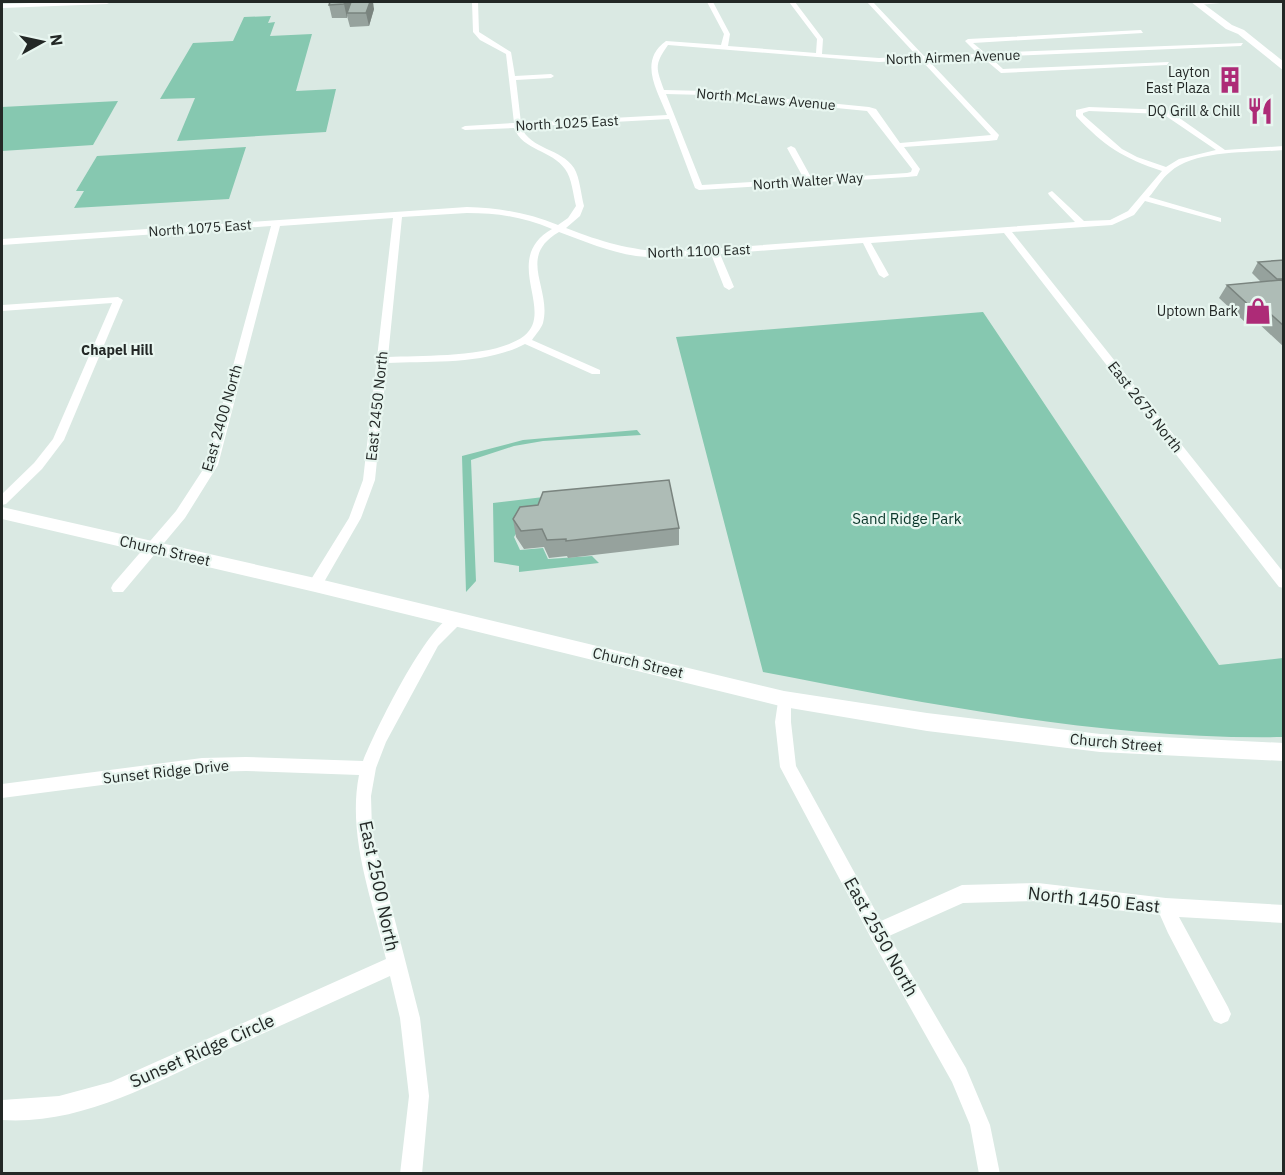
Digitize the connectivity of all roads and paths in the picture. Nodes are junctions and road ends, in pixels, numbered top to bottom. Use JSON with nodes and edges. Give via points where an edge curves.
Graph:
{"nodes":[{"id":1,"x":107,"y":2,"type":"edge"},
{"id":2,"x":475,"y":2,"type":"edge"},
{"id":3,"x":710,"y":2,"type":"edge"},
{"id":4,"x":792,"y":2,"type":"edge"},
{"id":5,"x":870,"y":2,"type":"edge"},
{"id":6,"x":1197,"y":2,"type":"edge"},
{"id":7,"x":1215,"y":2,"type":"edge"},
{"id":8,"x":1228,"y":2,"type":"edge"},
{"id":9,"x":2,"y":6,"type":"edge"},
{"id":10,"x":1133,"y":23,"type":"dead end"},
{"id":11,"x":1229,"y":27,"type":"junction"},
{"id":12,"x":1072,"y":28,"type":"dead end"},
{"id":13,"x":1008,"y":32,"type":"dead end"},
{"id":14,"x":1141,"y":32,"type":"junction"},
{"id":15,"x":1080,"y":35,"type":"junction"},
{"id":16,"x":1016,"y":38,"type":"junction"},
{"id":17,"x":1240,"y":44,"type":"junction"},
{"id":18,"x":724,"y":48,"type":"junction"},
{"id":19,"x":1154,"y":48,"type":"junction"},
{"id":20,"x":819,"y":56,"type":"junction"},
{"id":21,"x":986,"y":57,"type":"junction"},
{"id":22,"x":924,"y":60,"type":"junction"},
{"id":23,"x":1282,"y":75,"type":"edge"},
{"id":24,"x":551,"y":76,"type":"dead end"},
{"id":25,"x":511,"y":78,"type":"junction"},
{"id":26,"x":662,"y":92,"type":"junction"},
{"id":27,"x":670,"y":117,"type":"junction"},
{"id":28,"x":516,"y":126,"type":"junction"},
{"id":29,"x":465,"y":128,"type":"dead end"},
{"id":30,"x":898,"y":145,"type":"junction"},
{"id":31,"x":791,"y":148,"type":"dead end"},
{"id":32,"x":1284,"y":148,"type":"edge"},
{"id":33,"x":1223,"y":152,"type":"junction"},
{"id":34,"x":1167,"y":170,"type":"junction"},
{"id":35,"x":809,"y":181,"type":"junction"},
{"id":36,"x":1052,"y":193,"type":"dead end"},
{"id":37,"x":1144,"y":198,"type":"junction"},
{"id":38,"x":398,"y":215,"type":"junction"},
{"id":39,"x":1218,"y":220,"type":"dead end"},
{"id":40,"x":276,"y":223,"type":"junction"},
{"id":41,"x":1082,"y":225,"type":"junction"},
{"id":42,"x":561,"y":227,"type":"junction"},
{"id":43,"x":1007,"y":231,"type":"junction"},
{"id":44,"x":866,"y":241,"type":"junction"},
{"id":45,"x":2,"y":242,"type":"edge"},
{"id":46,"x":715,"y":252,"type":"junction"},
{"id":47,"x":884,"y":275,"type":"dead end"},
{"id":48,"x":729,"y":287,"type":"dead end"},
{"id":49,"x":2,"y":308,"type":"edge"},
{"id":50,"x":525,"y":340,"type":"junction"},
{"id":51,"x":382,"y":360,"type":"junction"},
{"id":52,"x":596,"y":372,"type":"dead end"},
{"id":53,"x":2,"y":501,"type":"edge"},
{"id":54,"x":2,"y":513,"type":"edge"},
{"id":55,"x":153,"y":549,"type":"junction"},
{"id":56,"x":1284,"y":583,"type":"edge"},
{"id":57,"x":315,"y":585,"type":"junction"},
{"id":58,"x":118,"y":588,"type":"dead end"},
{"id":59,"x":454,"y":620,"type":"junction"},
{"id":60,"x":784,"y":699,"type":"junction"},
{"id":61,"x":1284,"y":752,"type":"edge"},
{"id":62,"x":368,"y":768,"type":"junction"},
{"id":63,"x":2,"y":791,"type":"edge"},
{"id":64,"x":1166,"y":907,"type":"junction"},
{"id":65,"x":1284,"y":915,"type":"edge"},
{"id":66,"x":877,"y":932,"type":"junction"},
{"id":67,"x":395,"y":964,"type":"junction"},
{"id":68,"x":1221,"y":1014,"type":"dead end"},
{"id":69,"x":2,"y":1110,"type":"edge"},
{"id":70,"x":411,"y":1173,"type":"edge"},
{"id":71,"x":990,"y":1173,"type":"edge"}],
"edges":[{"from":1,"to":9,"type":"street"},
{"from":2,"to":25,"type":"street","via":[[476,31],[509,53]]},
{"from":3,"to":18,"type":"street","via":[[727,34]]},
{"from":4,"to":20,"type":"street","via":[[820,39]]},
{"from":5,"to":22,"type":"street"},
{"from":6,"to":7,"type":"street"},
{"from":6,"to":11,"type":"main road"},
{"from":7,"to":8,"type":"street"},
{"from":10,"to":14,"type":"street"},
{"from":11,"to":17,"type":"main road","via":[[1227,32]]},
{"from":11,"to":23,"type":"main road","via":[[1241,32]]},
{"from":12,"to":15,"type":"street"},
{"from":13,"to":16,"type":"street"},
{"from":14,"to":15,"type":"street"},
{"from":14,"to":19,"type":"street"},
{"from":15,"to":16,"type":"street"},
{"from":16,"to":21,"type":"street","via":[[968,41]]},
{"from":17,"to":19,"type":"street","name":"North Airmen Avenue"},
{"from":17,"to":23,"type":"main road"},
{"from":18,"to":20,"type":"street","name":"North Airmen Avenue"},
{"from":18,"to":26,"type":"street","name":"North Airmen Avenue","via":[[666,43],[653,63]]},
{"from":19,"to":21,"type":"street","name":"North Airmen Avenue"},
{"from":19,"to":21,"type":"street","via":[[1167,63],[1001,71]]},
{"from":20,"to":22,"type":"street","name":"North Airmen Avenue"},
{"from":21,"to":22,"type":"street","name":"North Airmen Avenue"},
{"from":22,"to":30,"type":"street","via":[[995,135]]},
{"from":24,"to":25,"type":"street"},
{"from":25,"to":28,"type":"street"},
{"from":26,"to":27,"type":"street"},
{"from":26,"to":30,"type":"street","name":"North McLaws Avenue","via":[[869,109]]},
{"from":27,"to":28,"type":"street","name":"North 1025 East"},
{"from":27,"to":35,"type":"street","name":"North Walter Way","via":[[699,188]]},
{"from":28,"to":29,"type":"street","name":"North 1025 East"},
{"from":28,"to":42,"type":"street","via":[[523,139],[564,162],[574,177],[579,212]]},
{"from":30,"to":35,"type":"street","name":"North Walter Way","via":[[917,172]]},
{"from":31,"to":35,"type":"street"},
{"from":32,"to":33,"type":"street"},
{"from":33,"to":34,"type":"street","via":[[1190,158]]},
{"from":33,"to":34,"type":"street","via":[[1165,112],[1079,112],[1119,150]]},
{"from":34,"to":37,"type":"street","name":"North 1100 East"},
{"from":36,"to":41,"type":"street"},
{"from":37,"to":39,"type":"street"},
{"from":37,"to":41,"type":"street","name":"North 1100 East","via":[[1131,213],[1112,222]]},
{"from":38,"to":40,"type":"street","name":"North 1075 East"},
{"from":38,"to":42,"type":"street","name":"North 1100 East","via":[[501,211]]},
{"from":38,"to":51,"type":"street","name":"East 2450 North"},
{"from":40,"to":45,"type":"street","name":"North 1075 East"},
{"from":40,"to":55,"type":"street","name":"East 2400 North","via":[[212,465],[194,498]]},
{"from":41,"to":43,"type":"street","name":"North 1100 East"},
{"from":42,"to":46,"type":"street","name":"North 1100 East","via":[[602,245],[636,253]]},
{"from":42,"to":50,"type":"street","via":[[538,242],[533,253],[539,316],[536,329]]},
{"from":43,"to":44,"type":"street","name":"North 1100 East"},
{"from":43,"to":56,"type":"street","name":"East 2675 North"},
{"from":44,"to":46,"type":"street","name":"North 1100 East"},
{"from":44,"to":47,"type":"street"},
{"from":46,"to":48,"type":"street"},
{"from":49,"to":53,"type":"street","via":[[118,300],[58,440]]},
{"from":50,"to":51,"type":"street","via":[[506,349],[480,353]]},
{"from":50,"to":52,"type":"street"},
{"from":51,"to":57,"type":"street","name":"East 2450 North","via":[[369,480],[355,518]]},
{"from":54,"to":55,"type":"street","name":"Church Street"},
{"from":55,"to":57,"type":"street","name":"Church Street"},
{"from":55,"to":58,"type":"street","name":"East 2400 North"},
{"from":57,"to":59,"type":"street","name":"Church Street"},
{"from":59,"to":60,"type":"street","name":"Church Street"},
{"from":59,"to":62,"type":"street","name":"East 2500 North","via":[[434,642],[379,740]]},
{"from":60,"to":61,"type":"street","name":"Church Street","via":[[927,722],[1100,743]]},
{"from":60,"to":66,"type":"street","name":"East 2550 North","via":[[788,767]]},
{"from":62,"to":63,"type":"street","name":"Sunset Ridge Drive","via":[[202,765]]},
{"from":62,"to":67,"type":"street","name":"East 2500 North","via":[[363,796],[364,831]]},
{"from":64,"to":65,"type":"street","name":"North 1450 East"},
{"from":64,"to":66,"type":"street","name":"North 1450 East","via":[[1038,892],[962,894]]},
{"from":64,"to":68,"type":"street"},
{"from":66,"to":71,"type":"street","name":"East 2550 North","via":[[959,1075],[980,1125]]},
{"from":67,"to":69,"type":"street","name":"Sunset Ridge Circle","via":[[113,1091],[40,1111]]},
{"from":67,"to":70,"type":"street","name":"East 2500 North","via":[[410,1018],[419,1096]]}]}
